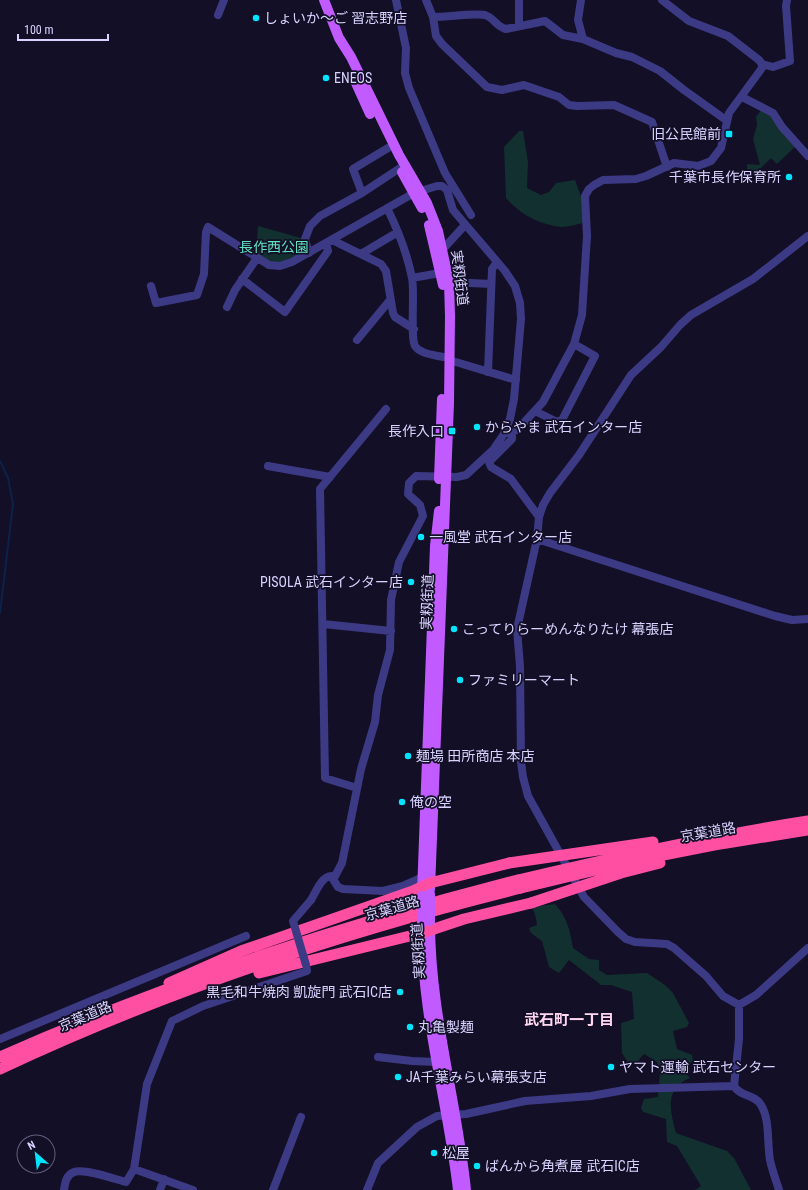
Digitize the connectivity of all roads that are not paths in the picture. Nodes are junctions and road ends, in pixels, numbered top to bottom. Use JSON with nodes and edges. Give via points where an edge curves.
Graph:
{"nodes":[{"id":1,"x":224,"y":0,"type":"edge"},
{"id":2,"x":324,"y":0,"type":"edge"},
{"id":3,"x":396,"y":0,"type":"edge"},
{"id":4,"x":519,"y":0,"type":"edge"},
{"id":5,"x":581,"y":0,"type":"edge"},
{"id":6,"x":662,"y":0,"type":"edge"},
{"id":7,"x":787,"y":0,"type":"edge"},
{"id":8,"x":428,"y":1,"type":"edge"},
{"id":9,"x":218,"y":15,"type":"dead end"},
{"id":10,"x":434,"y":17,"type":"junction"},
{"id":11,"x":519,"y":25,"type":"junction"},
{"id":12,"x":339,"y":38,"type":"junction"},
{"id":13,"x":583,"y":39,"type":"junction"},
{"id":14,"x":762,"y":64,"type":"junction"},
{"id":15,"x":742,"y":97,"type":"junction"},
{"id":16,"x":726,"y":120,"type":"junction"},
{"id":17,"x":388,"y":148,"type":"junction"},
{"id":18,"x":808,"y":156,"type":"edge"},
{"id":19,"x":667,"y":167,"type":"junction"},
{"id":20,"x":400,"y":168,"type":"junction"},
{"id":21,"x":417,"y":191,"type":"junction"},
{"id":22,"x":362,"y":193,"type":"junction"},
{"id":23,"x":387,"y":208,"type":"junction"},
{"id":24,"x":471,"y":215,"type":"dead end"},
{"id":25,"x":465,"y":225,"type":"junction"},
{"id":26,"x":398,"y":232,"type":"junction"},
{"id":27,"x":808,"y":236,"type":"edge"},
{"id":28,"x":329,"y":241,"type":"junction"},
{"id":29,"x":443,"y":249,"type":"junction"},
{"id":30,"x":309,"y":253,"type":"junction"},
{"id":31,"x":361,"y":254,"type":"junction"},
{"id":32,"x":257,"y":258,"type":"junction"},
{"id":33,"x":497,"y":262,"type":"junction"},
{"id":34,"x":440,"y":273,"type":"junction"},
{"id":35,"x":412,"y":278,"type":"junction"},
{"id":36,"x":242,"y":279,"type":"junction"},
{"id":37,"x":449,"y":282,"type":"junction"},
{"id":38,"x":492,"y":284,"type":"junction"},
{"id":39,"x":150,"y":286,"type":"dead end"},
{"id":40,"x":390,"y":300,"type":"junction"},
{"id":41,"x":227,"y":308,"type":"dead end"},
{"id":42,"x":414,"y":329,"type":"junction"},
{"id":43,"x":357,"y":340,"type":"dead end"},
{"id":44,"x":574,"y":344,"type":"junction"},
{"id":45,"x":446,"y":359,"type":"junction"},
{"id":46,"x":488,"y":372,"type":"junction"},
{"id":47,"x":516,"y":380,"type":"junction"},
{"id":48,"x":386,"y":409,"type":"dead end"},
{"id":49,"x":535,"y":411,"type":"junction"},
{"id":50,"x":508,"y":433,"type":"junction"},
{"id":51,"x":268,"y":466,"type":"dead end"},
{"id":52,"x":330,"y":477,"type":"junction"},
{"id":53,"x":442,"y":477,"type":"junction"},
{"id":54,"x":539,"y":517,"type":"junction"},
{"id":55,"x":537,"y":539,"type":"junction"},
{"id":56,"x":808,"y":619,"type":"edge"},
{"id":57,"x":323,"y":624,"type":"junction"},
{"id":58,"x":391,"y":631,"type":"junction"},
{"id":59,"x":357,"y":788,"type":"junction"},
{"id":60,"x":808,"y":821,"type":"edge"},
{"id":61,"x":780,"y":830,"type":"junction"},
{"id":62,"x":808,"y":830,"type":"edge"},
{"id":63,"x":334,"y":878,"type":"junction"},
{"id":64,"x":520,"y":884,"type":"junction"},
{"id":65,"x":426,"y":887,"type":"junction"},
{"id":66,"x":426,"y":927,"type":"junction"},
{"id":67,"x":246,"y":936,"type":"dead end"},
{"id":68,"x":808,"y":948,"type":"edge"},
{"id":69,"x":739,"y":1005,"type":"junction"},
{"id":70,"x":100,"y":1015,"type":"junction"},
{"id":71,"x":116,"y":1019,"type":"junction"},
{"id":72,"x":0,"y":1039,"type":"edge"},
{"id":73,"x":0,"y":1057,"type":"edge"},
{"id":74,"x":378,"y":1057,"type":"dead end"},
{"id":75,"x":437,"y":1062,"type":"junction"},
{"id":76,"x":0,"y":1069,"type":"edge"},
{"id":77,"x":734,"y":1086,"type":"junction"},
{"id":78,"x":451,"y":1115,"type":"junction"},
{"id":79,"x":301,"y":1117,"type":"dead end"},
{"id":80,"x":134,"y":1169,"type":"junction"},
{"id":81,"x":164,"y":1179,"type":"junction"},
{"id":82,"x":64,"y":1190,"type":"edge"},
{"id":83,"x":160,"y":1190,"type":"edge"},
{"id":84,"x":193,"y":1190,"type":"edge"},
{"id":85,"x":273,"y":1190,"type":"edge"},
{"id":86,"x":367,"y":1190,"type":"edge"},
{"id":87,"x":458,"y":1190,"type":"edge"},
{"id":88,"x":466,"y":1190,"type":"edge"},
{"id":89,"x":779,"y":1190,"type":"edge"}],
"edges":[{"from":1,"to":9,"type":"street"},
{"from":2,"to":12,"type":"main road","name":"実籾街道"},
{"from":3,"to":24,"type":"street","via":[[406,48],[405,73],[409,88],[445,172]]},
{"from":4,"to":11,"type":"street"},
{"from":5,"to":13,"type":"street","via":[[578,20]]},
{"from":6,"to":14,"type":"street","via":[[688,21],[728,36]]},
{"from":7,"to":14,"type":"street","via":[[790,61],[773,67]]},
{"from":8,"to":10,"type":"street"},
{"from":10,"to":11,"type":"street","via":[[483,15],[501,28]]},
{"from":10,"to":19,"type":"street","via":[[436,36],[442,44],[487,87],[502,90],[524,85],[559,97],[569,105],[614,104],[647,119],[654,127]]},
{"from":11,"to":13,"type":"street","via":[[545,21],[563,35]]},
{"from":12,"to":17,"type":"main road","name":"実籾街道","via":[[361,95]]},
{"from":12,"to":21,"type":"main road","name":"実籾街道","via":[[351,57]]},
{"from":13,"to":16,"type":"street","via":[[660,71]]},
{"from":14,"to":15,"type":"street","via":[[762,68]]},
{"from":15,"to":16,"type":"street","via":[[731,109]]},
{"from":15,"to":18,"type":"street","via":[[773,113]]},
{"from":16,"to":19,"type":"street","via":[[721,148],[711,161],[698,166],[679,163]]},
{"from":17,"to":20,"type":"main road","name":"実籾街道"},
{"from":17,"to":22,"type":"street","via":[[353,169]]},
{"from":19,"to":44,"type":"street","via":[[636,179],[603,180],[594,185],[585,196],[588,236],[586,263],[582,315]]},
{"from":20,"to":21,"type":"main road","name":"実籾街道"},
{"from":20,"to":22,"type":"street"},
{"from":21,"to":23,"type":"street"},
{"from":21,"to":25,"type":"street","via":[[433,186],[444,187],[449,193],[453,210]]},
{"from":21,"to":29,"type":"main road","name":"実籾街道","via":[[438,232]]},
{"from":21,"to":34,"type":"main road","name":"実籾街道","via":[[431,231]]},
{"from":22,"to":30,"type":"street","via":[[320,216],[310,226],[306,239]]},
{"from":23,"to":26,"type":"street"},
{"from":23,"to":28,"type":"street"},
{"from":25,"to":29,"type":"street"},
{"from":25,"to":33,"type":"street"},
{"from":26,"to":31,"type":"street"},
{"from":26,"to":35,"type":"street"},
{"from":27,"to":54,"type":"street","via":[[753,279],[691,315],[631,374],[579,455],[550,493]]},
{"from":28,"to":30,"type":"street"},
{"from":28,"to":31,"type":"street"},
{"from":28,"to":36,"type":"street","via":[[328,251],[285,312]]},
{"from":29,"to":37,"type":"main road","name":"実籾街道"},
{"from":30,"to":32,"type":"street","via":[[280,266],[269,265]]},
{"from":31,"to":40,"type":"street","via":[[384,267]]},
{"from":32,"to":36,"type":"street"},
{"from":32,"to":39,"type":"street","via":[[208,227],[204,274],[197,295],[156,303]]},
{"from":33,"to":38,"type":"street","via":[[492,269]]},
{"from":33,"to":47,"type":"street","via":[[513,282],[520,303]]},
{"from":34,"to":35,"type":"street"},
{"from":34,"to":45,"type":"main road","name":"実籾街道"},
{"from":35,"to":42,"type":"street"},
{"from":36,"to":41,"type":"street"},
{"from":37,"to":38,"type":"street"},
{"from":37,"to":45,"type":"main road","name":"実籾街道","via":[[450,316]]},
{"from":38,"to":46,"type":"street"},
{"from":40,"to":42,"type":"street","via":[[395,317]]},
{"from":40,"to":43,"type":"street"},
{"from":42,"to":45,"type":"street","via":[[415,345],[421,351]]},
{"from":44,"to":49,"type":"street","via":[[546,397]]},
{"from":44,"to":49,"type":"street","via":[[595,356],[562,420],[557,422]]},
{"from":45,"to":46,"type":"street"},
{"from":45,"to":53,"type":"main road","name":"実籾街道"},
{"from":46,"to":47,"type":"street"},
{"from":47,"to":50,"type":"street"},
{"from":48,"to":52,"type":"street"},
{"from":49,"to":50,"type":"street","via":[[517,430]]},
{"from":50,"to":53,"type":"street","via":[[466,474]]},
{"from":50,"to":54,"type":"street","via":[[512,439],[489,462],[491,467],[511,479]]},
{"from":51,"to":52,"type":"street"},
{"from":52,"to":57,"type":"street","via":[[320,489]]},
{"from":53,"to":58,"type":"street","via":[[416,476],[408,485],[409,495],[420,505],[423,516],[399,562],[391,600]]},
{"from":53,"to":65,"type":"main road","name":"実籾街道"},
{"from":54,"to":55,"type":"street"},
{"from":55,"to":56,"type":"street","via":[[775,616],[792,620]]},
{"from":55,"to":69,"type":"street","via":[[516,630],[520,666],[521,762],[528,796],[584,897],[618,932],[635,942],[667,944],[674,948],[709,979],[723,996]]},
{"from":57,"to":58,"type":"street"},
{"from":57,"to":59,"type":"street","via":[[324,778]]},
{"from":58,"to":59,"type":"street","via":[[390,650],[378,695],[375,722]]},
{"from":59,"to":63,"type":"street","via":[[342,863]]},
{"from":60,"to":61,"type":"highway","name":"京葉道路","bridge":true},
{"from":61,"to":62,"type":"highway","name":"京葉道路","bridge":true},
{"from":61,"to":64,"type":"highway","name":"京葉道路","bridge":true},
{"from":61,"to":65,"type":"highway","bridge":true,"via":[[612,847],[509,863]]},
{"from":61,"to":66,"type":"highway","bridge":true,"via":[[654,864],[531,903]]},
{"from":63,"to":65,"type":"street","via":[[338,887],[343,889],[377,892]]},
{"from":63,"to":80,"type":"street","bridge":true,"via":[[325,878],[293,921],[307,971],[191,1010],[172,1021],[147,1084]]},
{"from":64,"to":70,"type":"highway","name":"京葉道路","via":[[350,926]]},
{"from":64,"to":71,"type":"highway","name":"京葉道路","via":[[198,987]]},
{"from":65,"to":66,"type":"main road","name":"実籾街道","bridge":true},
{"from":65,"to":70,"type":"highway","via":[[241,951]]},
{"from":66,"to":71,"type":"highway","via":[[270,970]]},
{"from":66,"to":75,"type":"main road","name":"実籾街道","via":[[427,996]]},
{"from":66,"to":78,"type":"main road","name":"実籾街道"},
{"from":67,"to":72,"type":"street"},
{"from":68,"to":69,"type":"street","via":[[756,995]]},
{"from":69,"to":77,"type":"street","via":[[739,1039]]},
{"from":70,"to":73,"type":"highway","name":"京葉道路"},
{"from":71,"to":76,"type":"highway","name":"京葉道路"},
{"from":74,"to":75,"type":"street"},
{"from":75,"to":78,"type":"main road","name":"実籾街道"},
{"from":77,"to":78,"type":"street","via":[[630,1088],[591,1096],[525,1102]]},
{"from":77,"to":89,"type":"street","via":[[737,1091],[757,1099],[762,1106],[766,1119],[770,1163]]},
{"from":78,"to":86,"type":"street","via":[[431,1118],[417,1126],[378,1163]]},
{"from":78,"to":87,"type":"main road","name":"実籾街道"},
{"from":78,"to":88,"type":"main road","name":"実籾街道"},
{"from":79,"to":85,"type":"street"},
{"from":80,"to":81,"type":"street"},
{"from":80,"to":82,"type":"street","via":[[126,1182],[82,1171],[74,1172],[67,1177]]},
{"from":81,"to":83,"type":"street"},
{"from":81,"to":84,"type":"street"}]}
